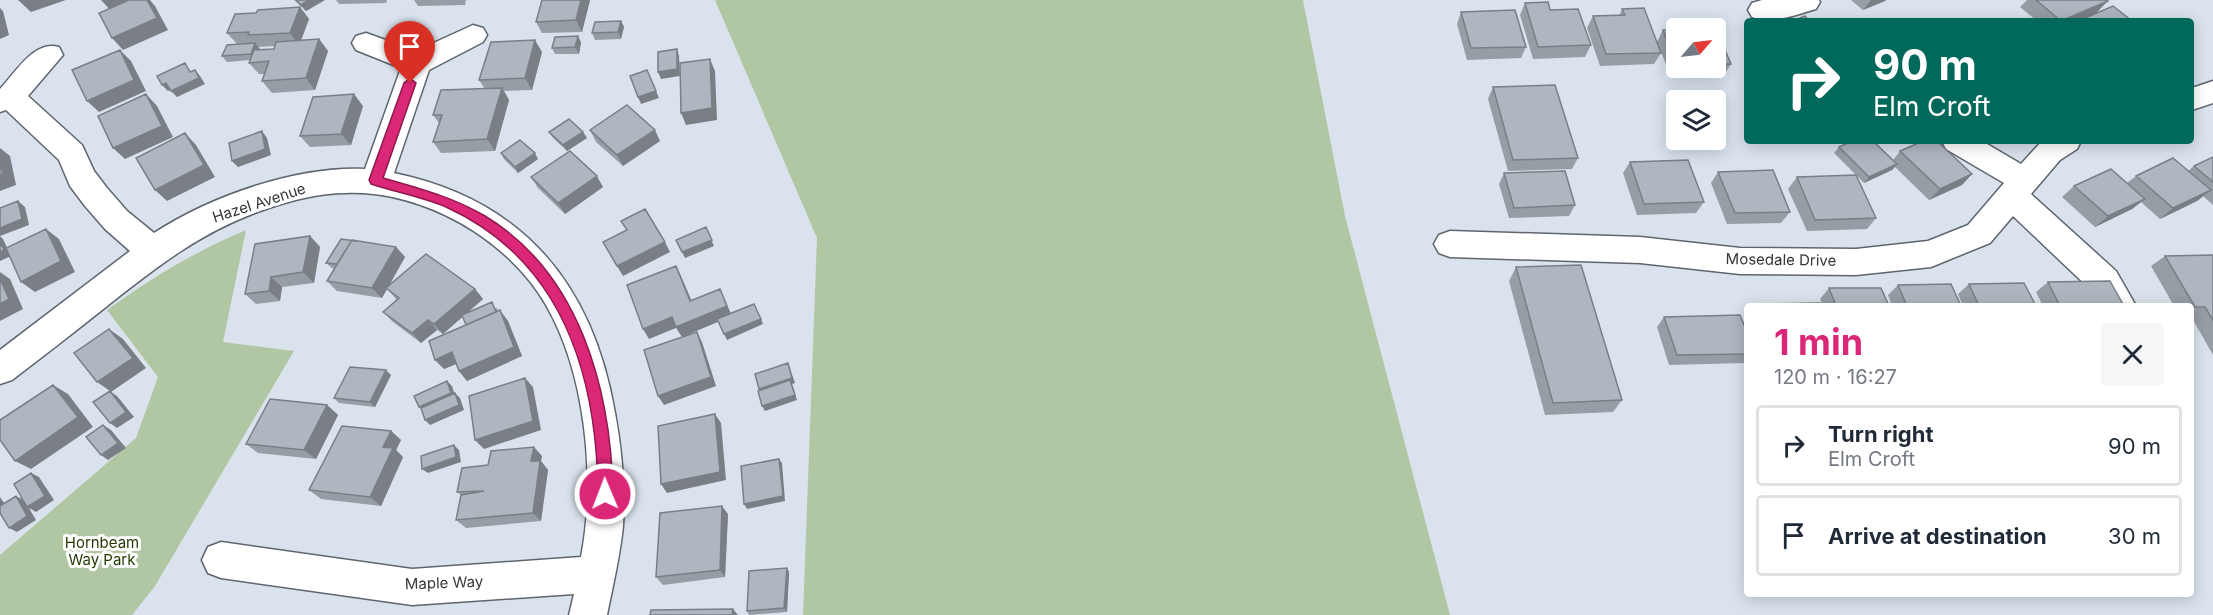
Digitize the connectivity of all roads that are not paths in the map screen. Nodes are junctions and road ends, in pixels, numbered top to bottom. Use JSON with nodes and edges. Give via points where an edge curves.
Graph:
{"nodes":[{"id":1,"x":1812,"y":8,"type":"edge"},
{"id":2,"x":1762,"y":10,"type":"dead end"},
{"id":3,"x":473,"y":36,"type":"dead end"},
{"id":4,"x":366,"y":43,"type":"dead end"},
{"id":5,"x":49,"y":55,"type":"dead end"},
{"id":6,"x":417,"y":63,"type":"junction"},
{"id":7,"x":2213,"y":92,"type":"edge"},
{"id":8,"x":2194,"y":98,"type":"edge"},
{"id":9,"x":5,"y":99,"type":"edge"},
{"id":10,"x":1962,"y":144,"type":"edge"},
{"id":11,"x":2061,"y":144,"type":"edge"},
{"id":12,"x":376,"y":180,"type":"junction"},
{"id":13,"x":2019,"y":189,"type":"junction"},
{"id":14,"x":1450,"y":244,"type":"dead end"},
{"id":15,"x":153,"y":251,"type":"junction"},
{"id":16,"x":2118,"y":303,"type":"edge"},
{"id":17,"x":0,"y":369,"type":"edge"},
{"id":18,"x":221,"y":560,"type":"dead end"},
{"id":19,"x":596,"y":574,"type":"junction"},
{"id":20,"x":588,"y":615,"type":"edge"}],
"edges":[{"from":1,"to":2,"type":"street"},
{"from":3,"to":6,"type":"street"},
{"from":4,"to":6,"type":"street"},
{"from":5,"to":9,"type":"street"},
{"from":6,"to":12,"type":"street"},
{"from":7,"to":8,"type":"street"},
{"from":9,"to":15,"type":"street","via":[[71,153],[81,177],[96,197]]},
{"from":10,"to":13,"type":"street"},
{"from":11,"to":13,"type":"street","name":"Mosedale Drive","via":[[2049,152]]},
{"from":12,"to":15,"type":"street","name":"Hazel Avenue","via":[[332,181],[291,189],[193,226]]},
{"from":12,"to":19,"type":"street","name":"Hazel Avenue","via":[[448,203],[482,220],[538,268],[572,321],[605,451],[605,515]]},
{"from":13,"to":14,"type":"street","name":"Mosedale Drive","via":[[1979,234],[1931,254],[1856,262],[1740,261],[1640,250]]},
{"from":13,"to":16,"type":"street","via":[[2104,281]]},
{"from":15,"to":17,"type":"street","name":"Hazel Avenue"},
{"from":18,"to":19,"type":"street","name":"Maple Way","via":[[412,587]]},
{"from":19,"to":20,"type":"street","name":"Hazel Avenue"}]}
